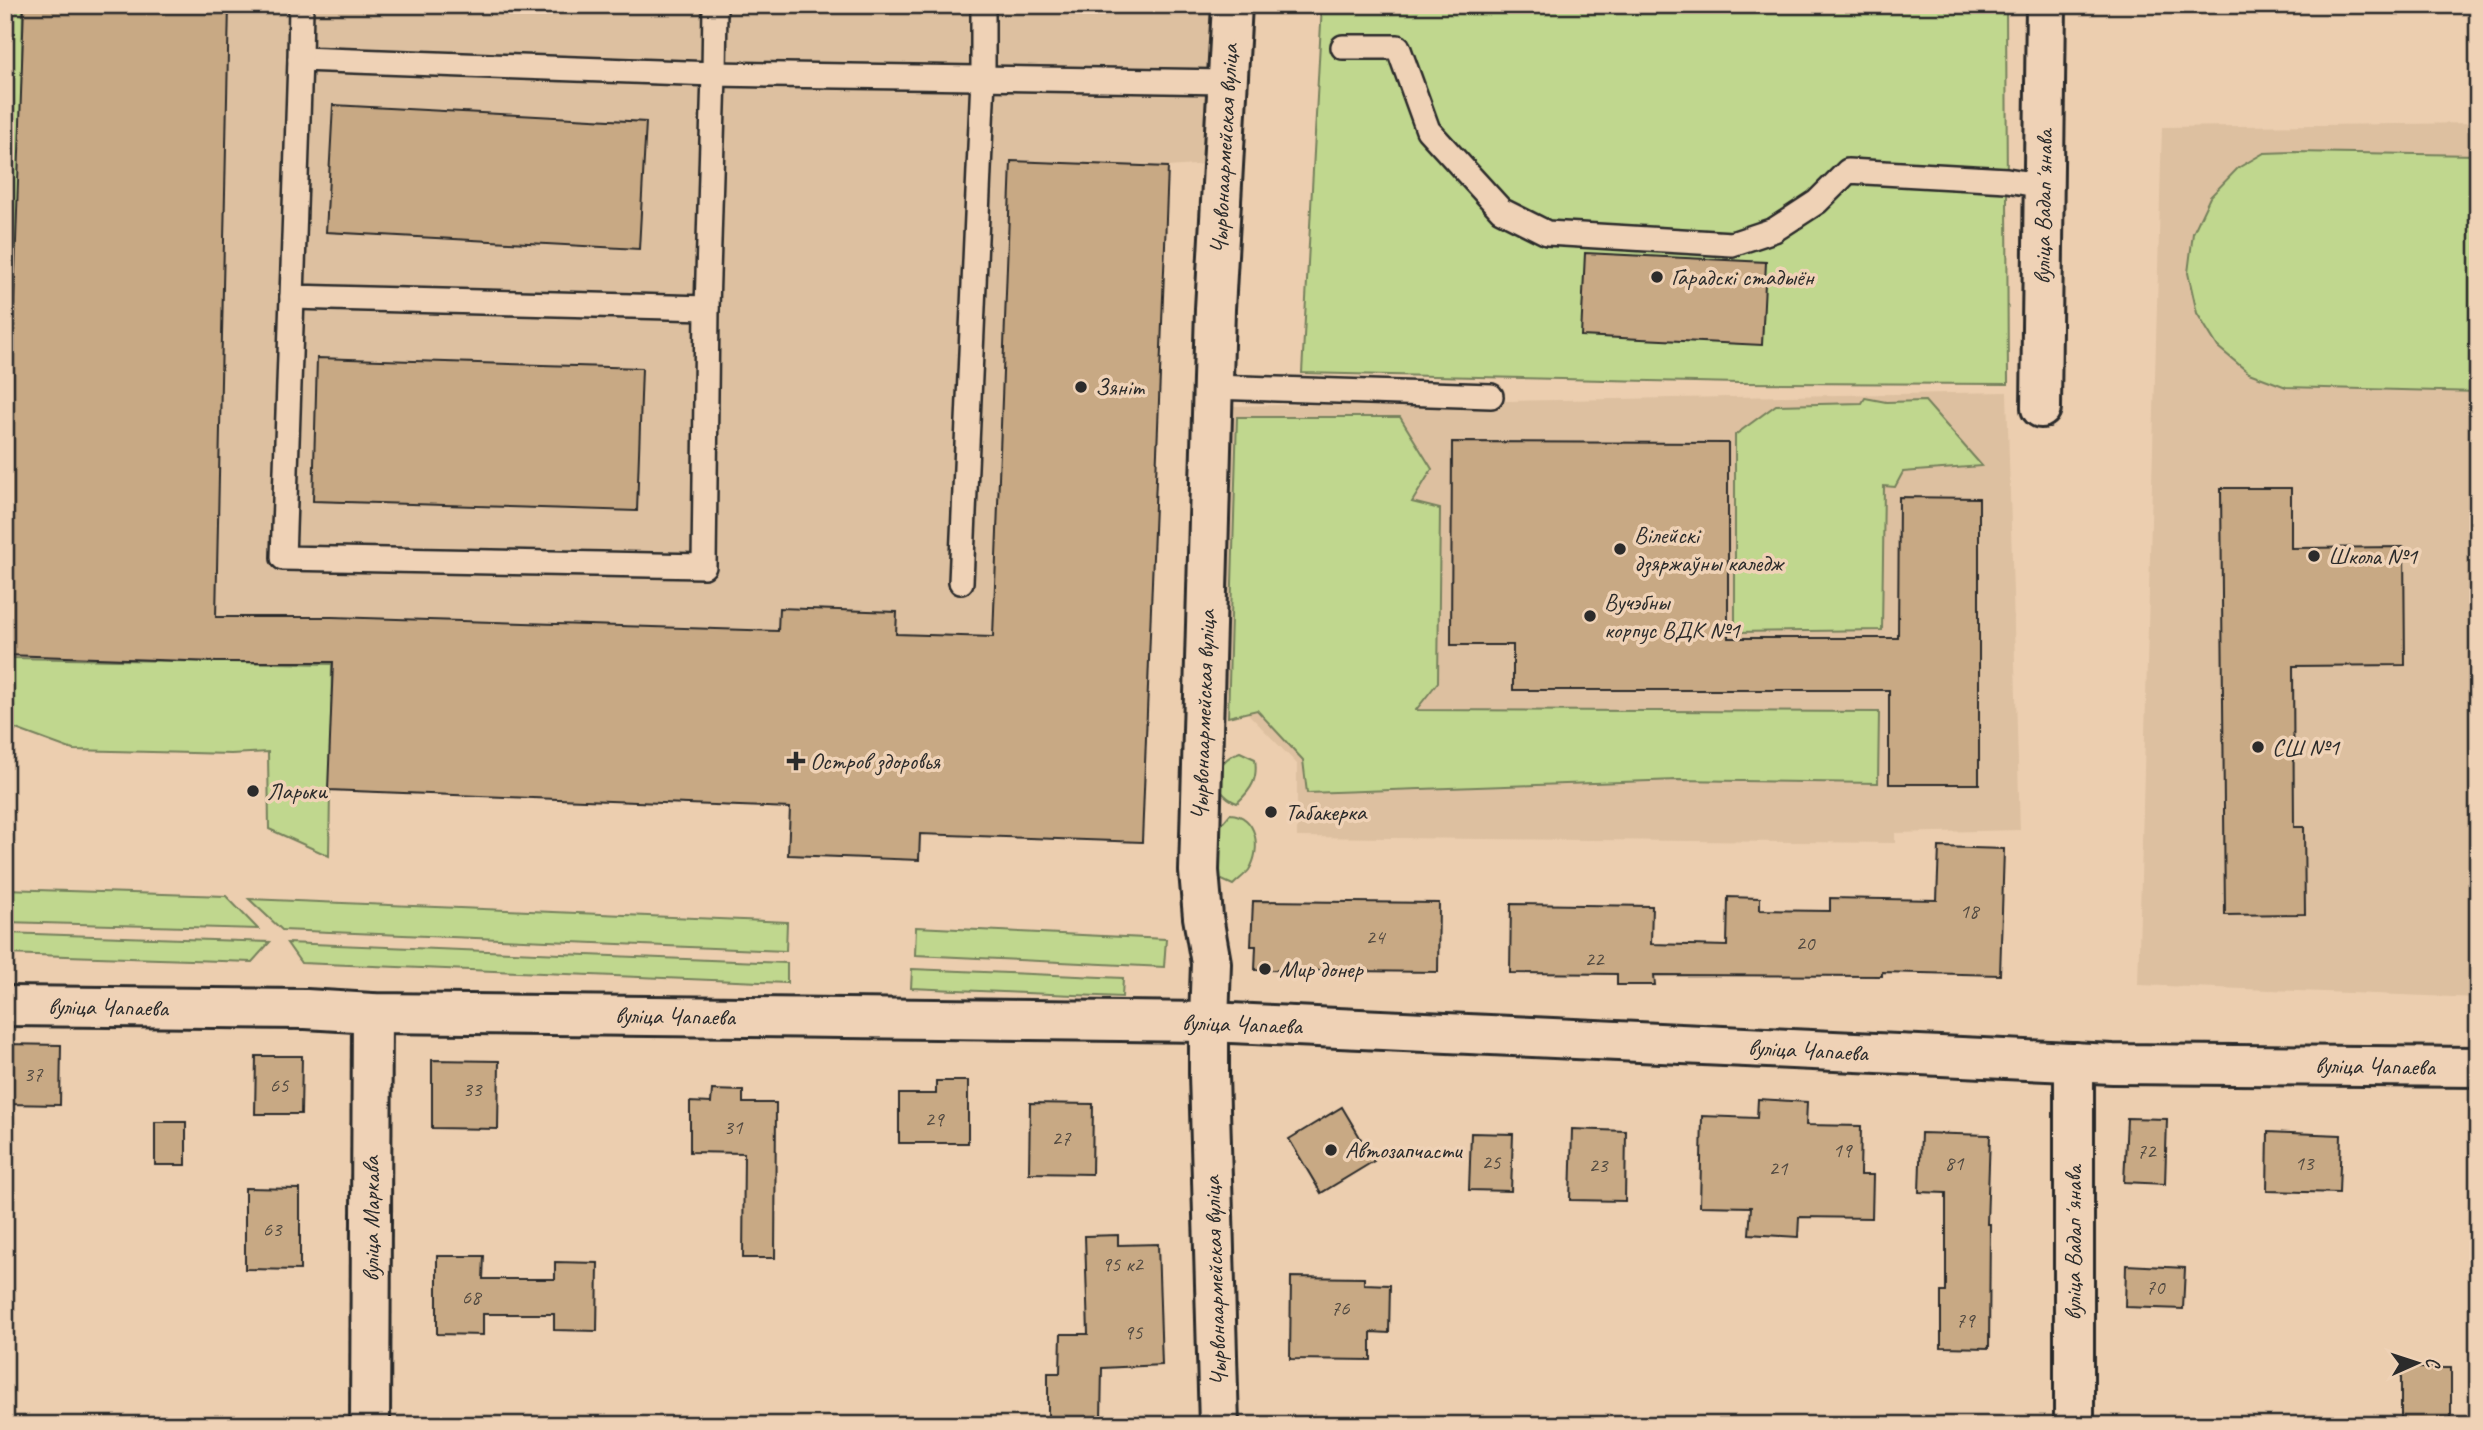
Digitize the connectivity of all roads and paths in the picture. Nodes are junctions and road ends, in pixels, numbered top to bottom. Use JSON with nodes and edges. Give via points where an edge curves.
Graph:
{"nodes":[{"id":1,"x":301,"y":5,"type":"edge"},
{"id":2,"x":715,"y":5,"type":"edge"},
{"id":3,"x":983,"y":5,"type":"edge"},
{"id":4,"x":1232,"y":5,"type":"edge"},
{"id":5,"x":2046,"y":5,"type":"edge"},
{"id":6,"x":1343,"y":47,"type":"dead end"},
{"id":7,"x":300,"y":59,"type":"junction"},
{"id":8,"x":714,"y":74,"type":"junction"},
{"id":9,"x":983,"y":78,"type":"junction"},
{"id":10,"x":1227,"y":82,"type":"junction"},
{"id":11,"x":2043,"y":186,"type":"junction"},
{"id":12,"x":292,"y":297,"type":"junction"},
{"id":13,"x":707,"y":309,"type":"junction"},
{"id":14,"x":1212,"y":387,"type":"junction"},
{"id":15,"x":1490,"y":396,"type":"dead end"},
{"id":16,"x":2041,"y":408,"type":"dead end"},
{"id":17,"x":961,"y":582,"type":"dead end"},
{"id":18,"x":5,"y":1006,"type":"edge"},
{"id":19,"x":372,"y":1013,"type":"junction"},
{"id":20,"x":1209,"y":1022,"type":"junction"},
{"id":21,"x":2074,"y":1062,"type":"junction"},
{"id":22,"x":2478,"y":1068,"type":"edge"},
{"id":23,"x":370,"y":1425,"type":"edge"},
{"id":24,"x":1219,"y":1425,"type":"edge"},
{"id":25,"x":2074,"y":1425,"type":"edge"}],
"edges":[{"from":1,"to":7,"type":"lane"},
{"from":2,"to":8,"type":"lane"},
{"from":3,"to":9,"type":"lane"},
{"from":4,"to":10,"type":"main road","name":"Чырвонаармейская вуліца"},
{"from":5,"to":11,"type":"main road","name":"вуліца Вадапʼянава"},
{"from":6,"to":11,"type":"lane","via":[[1398,47],[1428,131],[1501,210],[1547,233],[1732,244],[1774,230],[1817,202],[1848,171]]},
{"from":7,"to":8,"type":"lane"},
{"from":7,"to":12,"type":"lane"},
{"from":8,"to":9,"type":"lane"},
{"from":8,"to":13,"type":"lane"},
{"from":9,"to":10,"type":"lane"},
{"from":9,"to":17,"type":"lane"},
{"from":10,"to":14,"type":"main road","name":"Чырвонаармейская вуліца"},
{"from":11,"to":16,"type":"main road","name":"вуліца Вадапʼянава"},
{"from":12,"to":13,"type":"lane"},
{"from":12,"to":13,"type":"lane","via":[[283,558],[704,566]]},
{"from":14,"to":15,"type":"lane"},
{"from":14,"to":20,"type":"main road","name":"Чырвонаармейская вуліца","via":[[1199,872],[1211,963]]},
{"from":18,"to":19,"type":"main road","name":"вуліца Чапаева"},
{"from":19,"to":20,"type":"main road","name":"вуліца Чапаева"},
{"from":19,"to":23,"type":"main road","name":"вуліца Маркава"},
{"from":20,"to":21,"type":"main road","name":"вуліца Чапаева"},
{"from":20,"to":24,"type":"main road","name":"Чырвонаармейская вуліца"},
{"from":21,"to":22,"type":"main road","name":"вуліца Чапаева"},
{"from":21,"to":25,"type":"main road","name":"вуліца Вадапʼянава"}]}
